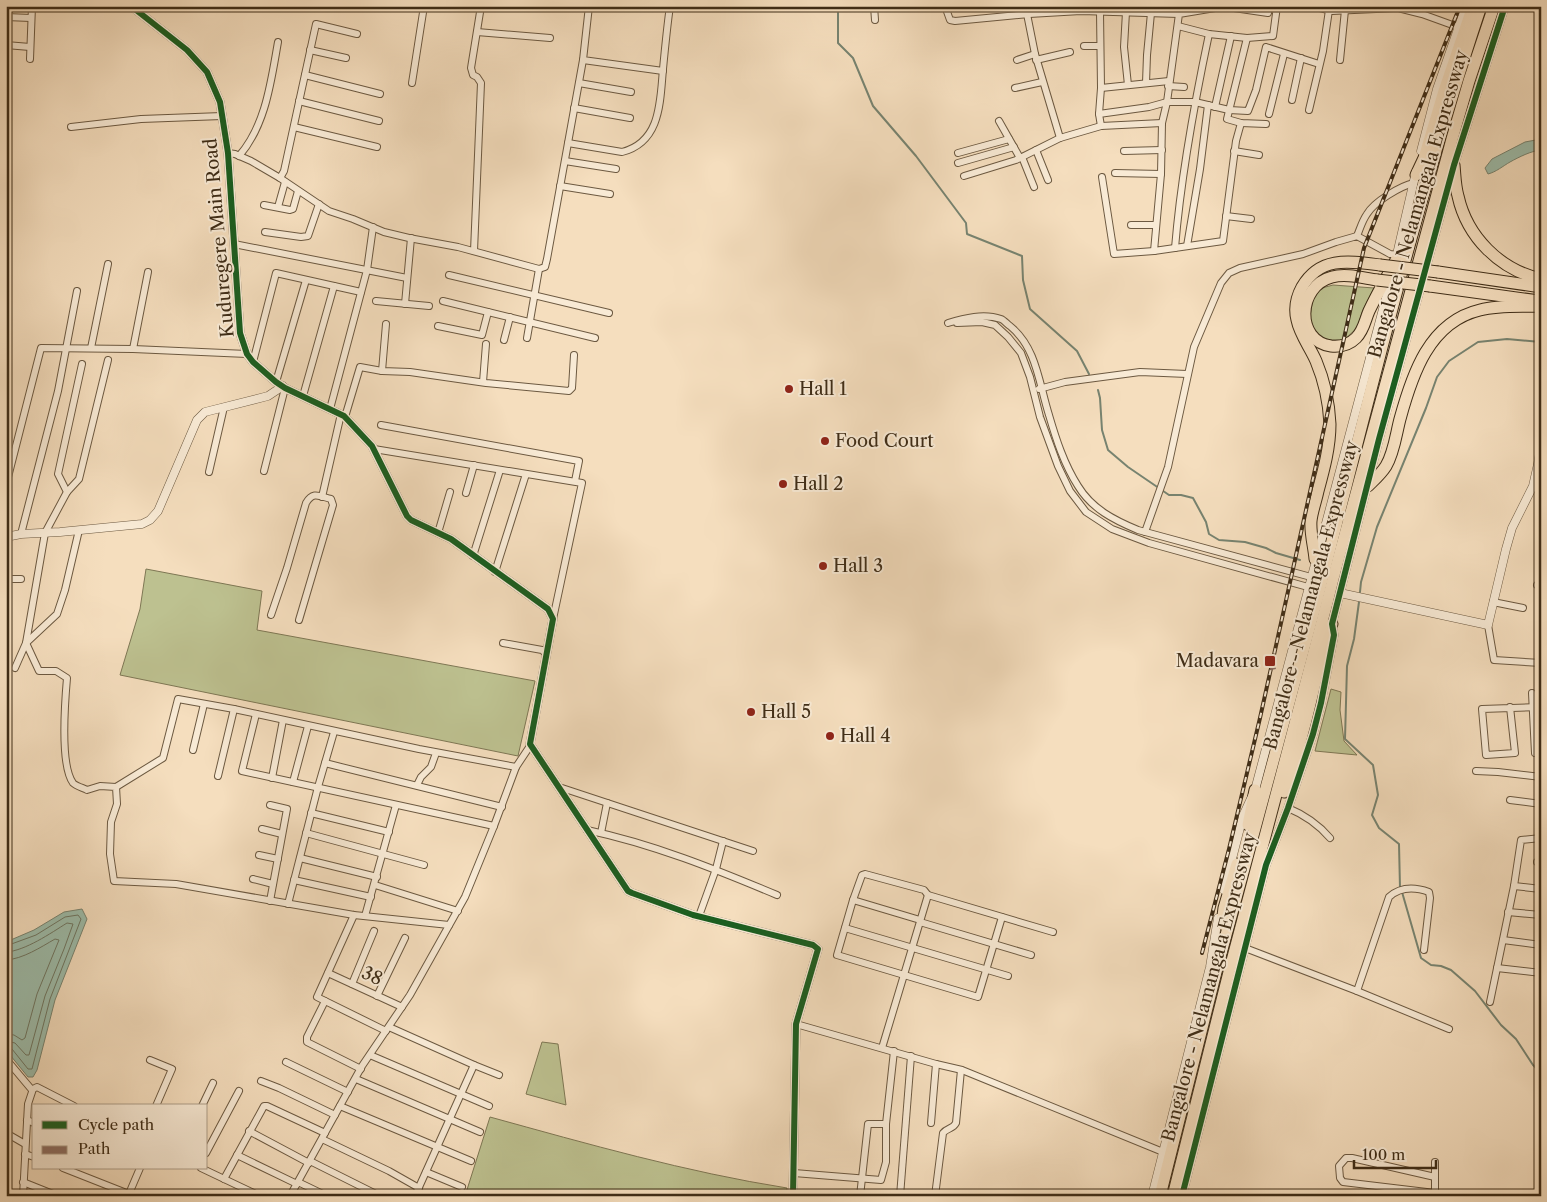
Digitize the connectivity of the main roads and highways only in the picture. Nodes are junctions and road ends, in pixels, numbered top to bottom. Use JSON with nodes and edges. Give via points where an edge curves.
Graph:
{"nodes":[{"id":1,"x":1472,"y":6,"type":"edge"},
{"id":2,"x":1481,"y":6,"type":"edge"},
{"id":3,"x":1494,"y":6,"type":"edge"},
{"id":4,"x":1454,"y":165,"type":"road end"},
{"id":5,"x":1414,"y":179,"type":"road end"},
{"id":6,"x":1396,"y":258,"type":"road end"},
{"id":7,"x":1541,"y":279,"type":"edge"},
{"id":8,"x":1541,"y":287,"type":"edge"},
{"id":9,"x":1541,"y":301,"type":"edge"},
{"id":10,"x":1541,"y":306,"type":"edge"},
{"id":11,"x":1368,"y":486,"type":"road end"},
{"id":12,"x":1315,"y":559,"type":"road end"},
{"id":13,"x":1329,"y":574,"type":"junction"},
{"id":14,"x":1323,"y":597,"type":"junction"},
{"id":15,"x":1332,"y":624,"type":"road end"},
{"id":16,"x":1255,"y":790,"type":"road end"},
{"id":17,"x":1268,"y":829,"type":"junction"},
{"id":18,"x":1216,"y":968,"type":"junction"},
{"id":19,"x":1160,"y":1196,"type":"edge"},
{"id":20,"x":1173,"y":1196,"type":"edge"}],
"edges":[{"from":1,"to":5,"type":"highway","via":[[1424,158]]},
{"from":2,"to":13,"type":"highway","name":"Bangalore - Nelamangala Expressway","via":[[1430,168]]},
{"from":3,"to":13,"type":"highway","name":"Bangalore - Nelamangala Expressway","via":[[1452,139]]},
{"from":4,"to":7,"type":"highway","via":[[1462,209],[1481,241],[1512,269]]},
{"from":6,"to":9,"type":"highway","bridge":true,"via":[[1368,312],[1363,328],[1354,340],[1341,346],[1325,345],[1311,334],[1305,318],[1305,304],[1318,284],[1331,277],[1346,275],[1377,280],[1430,286]]},
{"from":8,"to":12,"type":"highway","bridge":true,"via":[[1351,261],[1328,264],[1311,275],[1299,293],[1295,310],[1300,330],[1317,364],[1329,413],[1328,449],[1311,522]]},
{"from":10,"to":11,"type":"highway","via":[[1507,306],[1471,312],[1454,321],[1434,339],[1413,376],[1388,464]]},
{"from":13,"to":14,"type":"highway","name":"Bangalore - Nelamangala Expressway","bridge":true},
{"from":14,"to":17,"type":"highway","name":"Bangalore - Nelamangala Expressway"},
{"from":14,"to":18,"type":"highway","name":"Bangalore - Nelamangala Expressway"},
{"from":15,"to":17,"type":"highway","via":[[1327,630],[1291,774]]},
{"from":16,"to":18,"type":"highway","via":[[1224,908]]},
{"from":17,"to":20,"type":"highway","name":"Bangalore - Nelamangala Expressway"},
{"from":18,"to":19,"type":"highway","name":"Bangalore - Nelamangala Expressway"}]}
